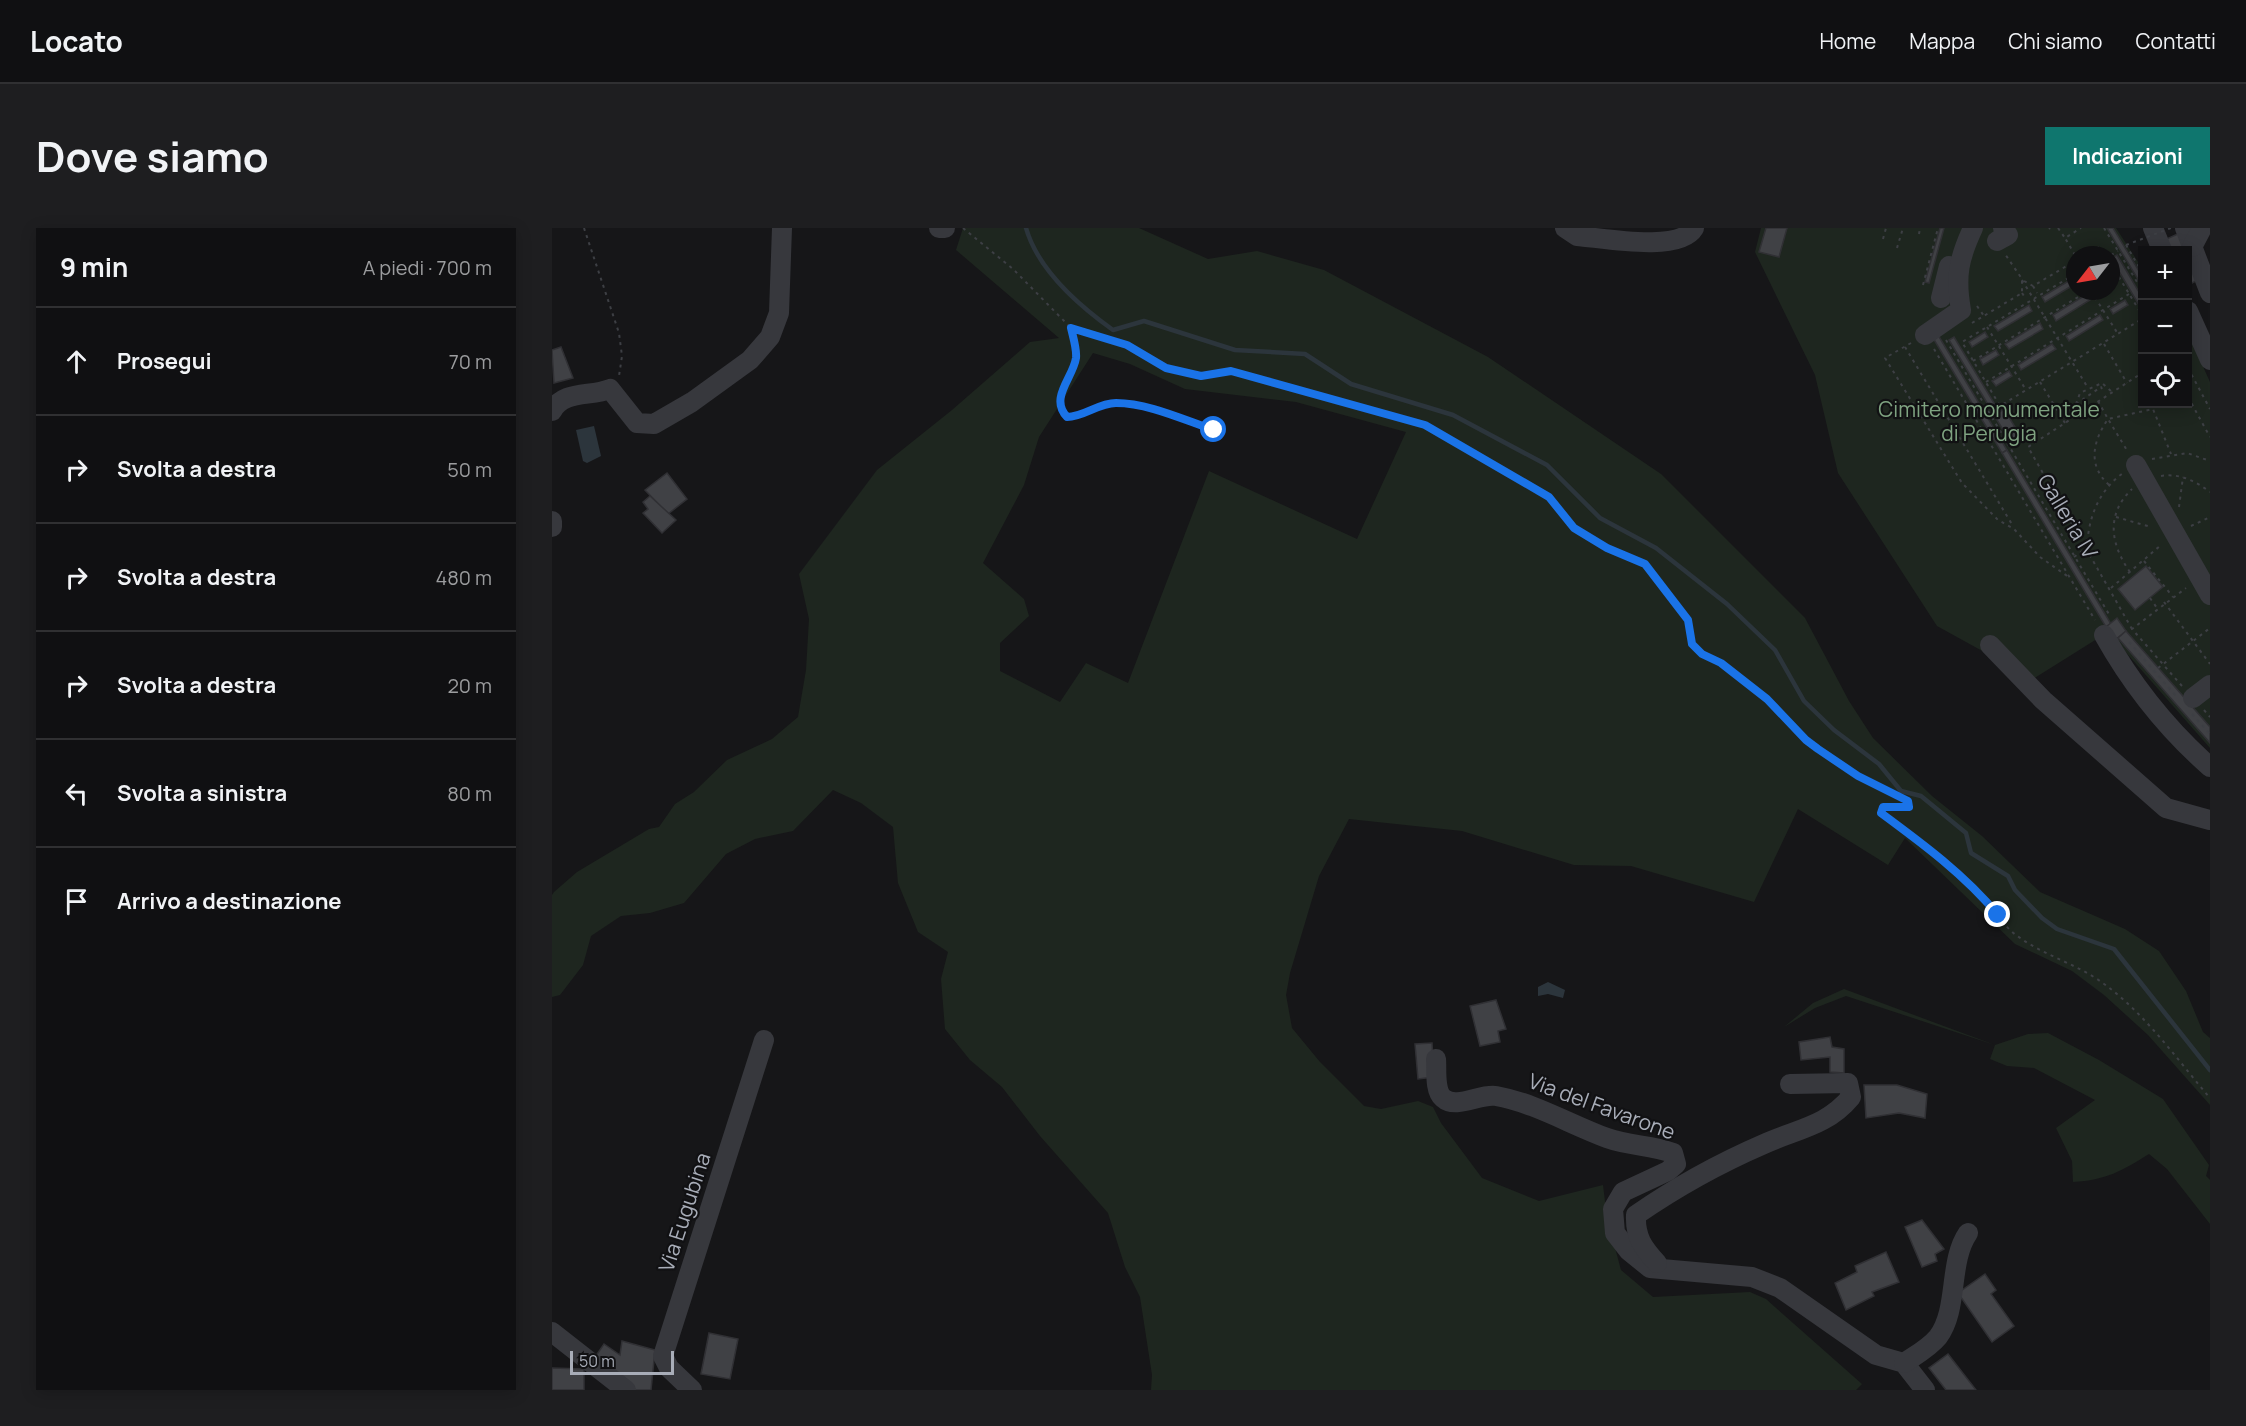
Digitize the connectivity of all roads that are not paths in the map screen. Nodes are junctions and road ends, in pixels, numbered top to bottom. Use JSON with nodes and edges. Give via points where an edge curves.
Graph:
{"nodes":[{"id":1,"x":782,"y":228,"type":"edge"},
{"id":2,"x":939,"y":228,"type":"edge"},
{"id":3,"x":945,"y":228,"type":"edge"},
{"id":4,"x":1565,"y":228,"type":"edge"},
{"id":5,"x":1694,"y":228,"type":"edge"},
{"id":6,"x":2185,"y":228,"type":"edge"},
{"id":7,"x":2202,"y":228,"type":"edge"},
{"id":8,"x":1967,"y":230,"type":"edge"},
{"id":9,"x":2192,"y":246,"type":"edge"},
{"id":10,"x":2192,"y":247,"type":"joint"},
{"id":11,"x":2210,"y":293,"type":"edge"},
{"id":12,"x":1941,"y":298,"type":"dead end"},
{"id":13,"x":2210,"y":300,"type":"edge"},
{"id":14,"x":2192,"y":308,"type":"edge"},
{"id":15,"x":2192,"y":321,"type":"edge"},
{"id":16,"x":1925,"y":335,"type":"road end"},
{"id":17,"x":2210,"y":360,"type":"edge"},
{"id":18,"x":552,"y":411,"type":"edge"},
{"id":19,"x":2136,"y":465,"type":"road end"},
{"id":20,"x":552,"y":521,"type":"edge"},
{"id":21,"x":552,"y":527,"type":"edge"},
{"id":22,"x":2205,"y":587,"type":"edge"},
{"id":23,"x":2107,"y":626,"type":"road end"},
{"id":24,"x":1990,"y":645,"type":"dead end"},
{"id":25,"x":2210,"y":685,"type":"edge"},
{"id":26,"x":2185,"y":700,"type":"road end"},
{"id":27,"x":2210,"y":767,"type":"edge"},
{"id":28,"x":2210,"y":820,"type":"edge"},
{"id":29,"x":764,"y":1040,"type":"dead end"},
{"id":30,"x":1436,"y":1059,"type":"dead end"},
{"id":31,"x":1790,"y":1084,"type":"dead end"},
{"id":32,"x":1968,"y":1233,"type":"dead end"},
{"id":33,"x":1662,"y":1270,"type":"junction"},
{"id":34,"x":552,"y":1332,"type":"edge"},
{"id":35,"x":1904,"y":1363,"type":"junction"},
{"id":36,"x":626,"y":1390,"type":"edge"},
{"id":37,"x":692,"y":1390,"type":"edge"},
{"id":38,"x":1925,"y":1390,"type":"edge"}],
"edges":[{"from":1,"to":18,"type":"street","via":[[779,313],[770,338],[750,360],[654,424],[637,423],[610,389],[594,395],[574,394],[556,404]]},
{"from":2,"to":3,"type":"street"},
{"from":4,"to":5,"type":"street","via":[[1577,236],[1670,243]]},
{"from":6,"to":9,"type":"street"},
{"from":7,"to":10,"type":"street"},
{"from":8,"to":12,"type":"street"},
{"from":8,"to":16,"type":"street","via":[[1956,284],[1961,310]]},
{"from":10,"to":11,"type":"street"},
{"from":13,"to":14,"type":"street"},
{"from":15,"to":17,"type":"street"},
{"from":19,"to":22,"type":"street"},
{"from":20,"to":21,"type":"street"},
{"from":23,"to":27,"type":"street","via":[[2122,668],[2148,702]]},
{"from":24,"to":28,"type":"street","via":[[2043,700],[2166,808]]},
{"from":25,"to":26,"type":"street"},
{"from":29,"to":37,"type":"street","name":"Via Eugubina","via":[[663,1356],[669,1368]]},
{"from":30,"to":33,"type":"street","name":"Via del Favarone","via":[[1439,1094],[1444,1100],[1493,1095],[1529,1103],[1609,1139],[1673,1153],[1676,1164],[1668,1172],[1623,1192],[1613,1209],[1615,1233],[1629,1251],[1650,1268]]},
{"from":31,"to":33,"type":"street","via":[[1848,1083],[1851,1097],[1838,1113],[1764,1143],[1636,1215],[1642,1246]]},
{"from":32,"to":35,"type":"street","via":[[1960,1245],[1952,1296],[1940,1334]]},
{"from":33,"to":35,"type":"street","name":"Via del Favarone","via":[[1752,1277],[1780,1288],[1876,1355]]},
{"from":34,"to":36,"type":"street"},
{"from":35,"to":38,"type":"street"}]}
